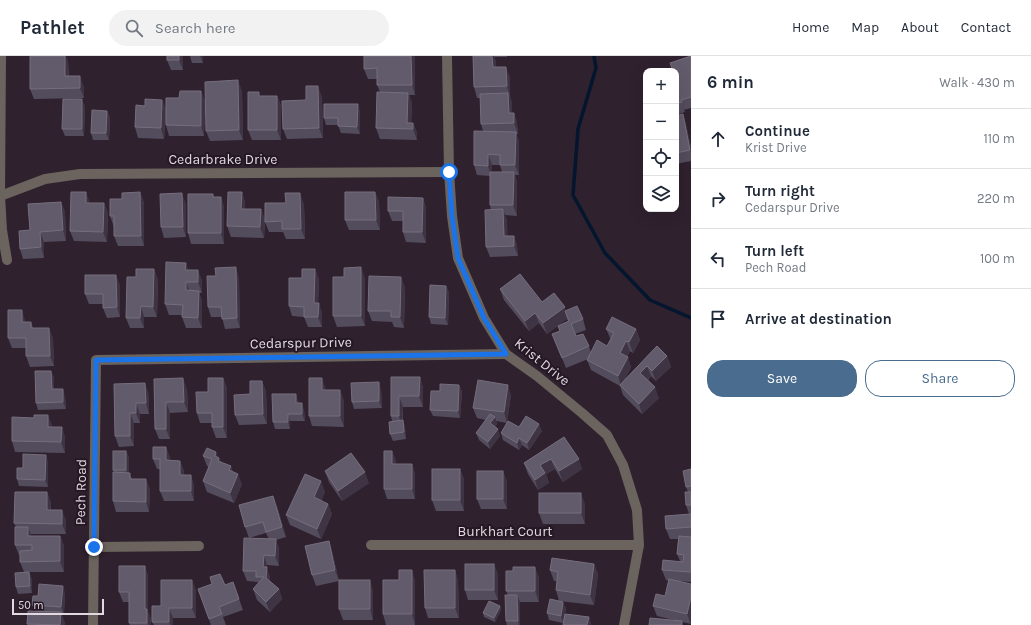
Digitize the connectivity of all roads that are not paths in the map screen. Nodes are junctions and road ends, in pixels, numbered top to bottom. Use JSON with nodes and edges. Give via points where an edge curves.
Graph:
{"nodes":[{"id":1,"x":1,"y":56,"type":"edge"},
{"id":2,"x":447,"y":56,"type":"edge"},
{"id":3,"x":449,"y":172,"type":"junction"},
{"id":4,"x":0,"y":196,"type":"edge"},
{"id":5,"x":7,"y":260,"type":"dead end"},
{"id":6,"x":506,"y":354,"type":"junction"},
{"id":7,"x":96,"y":360,"type":"joint"},
{"id":8,"x":371,"y":545,"type":"dead end"},
{"id":9,"x":639,"y":545,"type":"junction"},
{"id":10,"x":200,"y":546,"type":"dead end"},
{"id":11,"x":94,"y":547,"type":"junction"},
{"id":12,"x":93,"y":625,"type":"edge"},
{"id":13,"x":624,"y":625,"type":"edge"}],
"edges":[{"from":1,"to":4,"type":"street"},
{"from":2,"to":3,"type":"street","name":"Krist Drive"},
{"from":3,"to":4,"type":"street","name":"Cedarbrake Drive","via":[[80,174],[45,179]]},
{"from":3,"to":6,"type":"street","name":"Krist Drive","via":[[458,258],[484,318]]},
{"from":4,"to":5,"type":"street"},
{"from":6,"to":7,"type":"street","name":"Cedarspur Drive"},
{"from":6,"to":9,"type":"street","name":"Krist Drive","via":[[543,381],[607,436],[623,465],[637,510]]},
{"from":7,"to":11,"type":"street","name":"Pech Road"},
{"from":8,"to":9,"type":"street","name":"Burkhart Court"},
{"from":9,"to":13,"type":"street","name":"Krist Drive"},
{"from":10,"to":11,"type":"street"},
{"from":11,"to":12,"type":"street","name":"Pech Road"}]}
